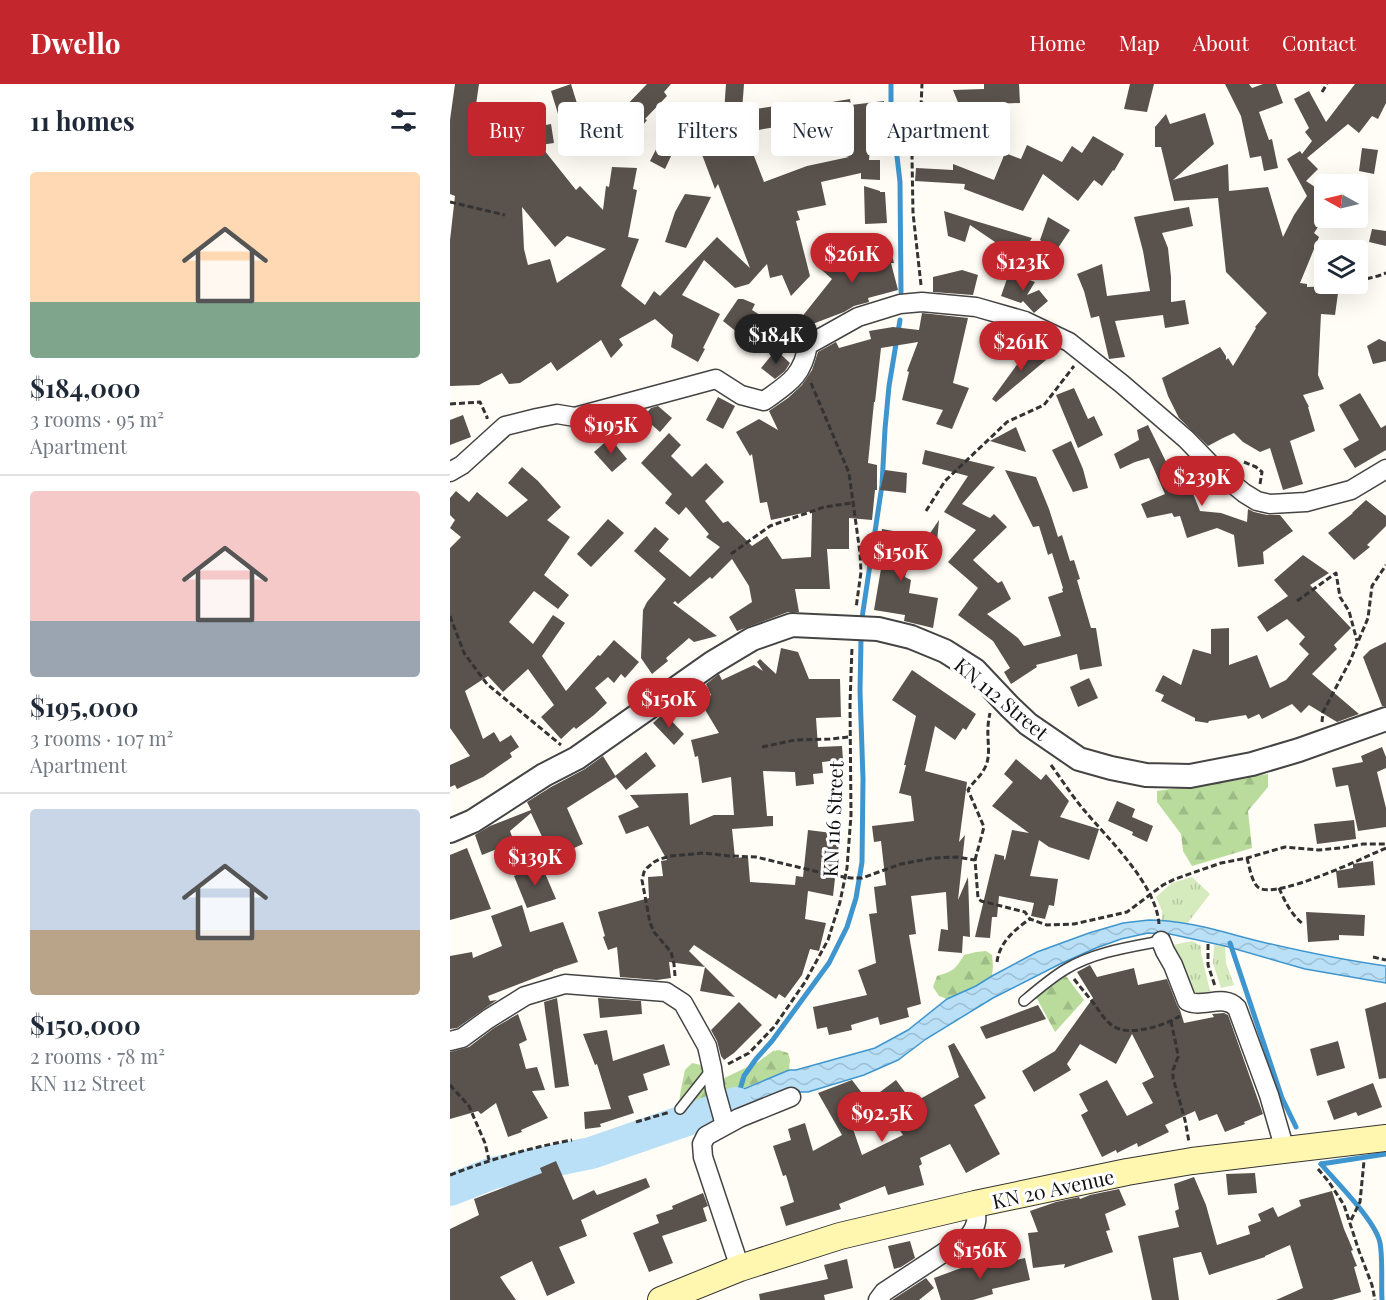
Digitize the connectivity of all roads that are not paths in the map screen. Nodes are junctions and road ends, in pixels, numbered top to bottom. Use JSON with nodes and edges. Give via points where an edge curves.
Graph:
{"nodes":[{"id":1,"x":1386,"y":469,"type":"edge"},
{"id":2,"x":450,"y":472,"type":"edge"},
{"id":3,"x":1386,"y":719,"type":"edge"},
{"id":4,"x":450,"y":831,"type":"edge"},
{"id":5,"x":1161,"y":935,"type":"joint"},
{"id":6,"x":1024,"y":1001,"type":"dead end"},
{"id":7,"x":450,"y":1041,"type":"edge"},
{"id":8,"x":712,"y":1068,"type":"junction"},
{"id":9,"x":791,"y":1097,"type":"dead end"},
{"id":10,"x":680,"y":1108,"type":"road end"},
{"id":11,"x":724,"y":1122,"type":"junction"},
{"id":12,"x":1374,"y":1139,"type":"edge"},
{"id":13,"x":1294,"y":1149,"type":"junction"},
{"id":14,"x":975,"y":1204,"type":"junction"},
{"id":15,"x":740,"y":1268,"type":"junction"},
{"id":16,"x":661,"y":1300,"type":"edge"},
{"id":17,"x":878,"y":1300,"type":"edge"}],
"edges":[{"from":1,"to":2,"type":"street","via":[[1351,490],[1306,502],[1257,501],[1234,486],[1186,439],[1069,342],[1025,321],[976,307],[922,302],[900,304],[858,318],[808,345],[806,359],[794,379],[764,401],[741,395],[716,379],[575,417],[557,414],[537,418],[505,426]]},
{"from":3,"to":4,"type":"street","name":"KN 112 Street","via":[[1252,764],[1190,776],[1146,775],[1079,759],[1028,724],[975,670],[945,651],[878,629],[792,625],[752,639],[712,663],[577,758]]},
{"from":5,"to":6,"type":"lane","via":[[1066,969]]},
{"from":5,"to":13,"type":"street","via":[[1187,1001],[1232,1003],[1237,1008]]},
{"from":7,"to":8,"type":"street","via":[[462,1038],[525,996],[565,984],[666,992],[683,1003],[707,1046]]},
{"from":8,"to":10,"type":"lane"},
{"from":8,"to":11,"type":"street"},
{"from":9,"to":11,"type":"street"},
{"from":11,"to":15,"type":"street","via":[[706,1136],[702,1150]]},
{"from":12,"to":13,"type":"main road","name":"KN 20 Avenue"},
{"from":13,"to":14,"type":"main road","name":"KN 20 Avenue","via":[[1127,1172]]},
{"from":14,"to":15,"type":"main road","name":"KN 20 Avenue","via":[[840,1236]]},
{"from":14,"to":17,"type":"street","via":[[976,1227],[969,1236],[884,1292]]},
{"from":15,"to":16,"type":"main road","name":"KN 20 Avenue"}]}
